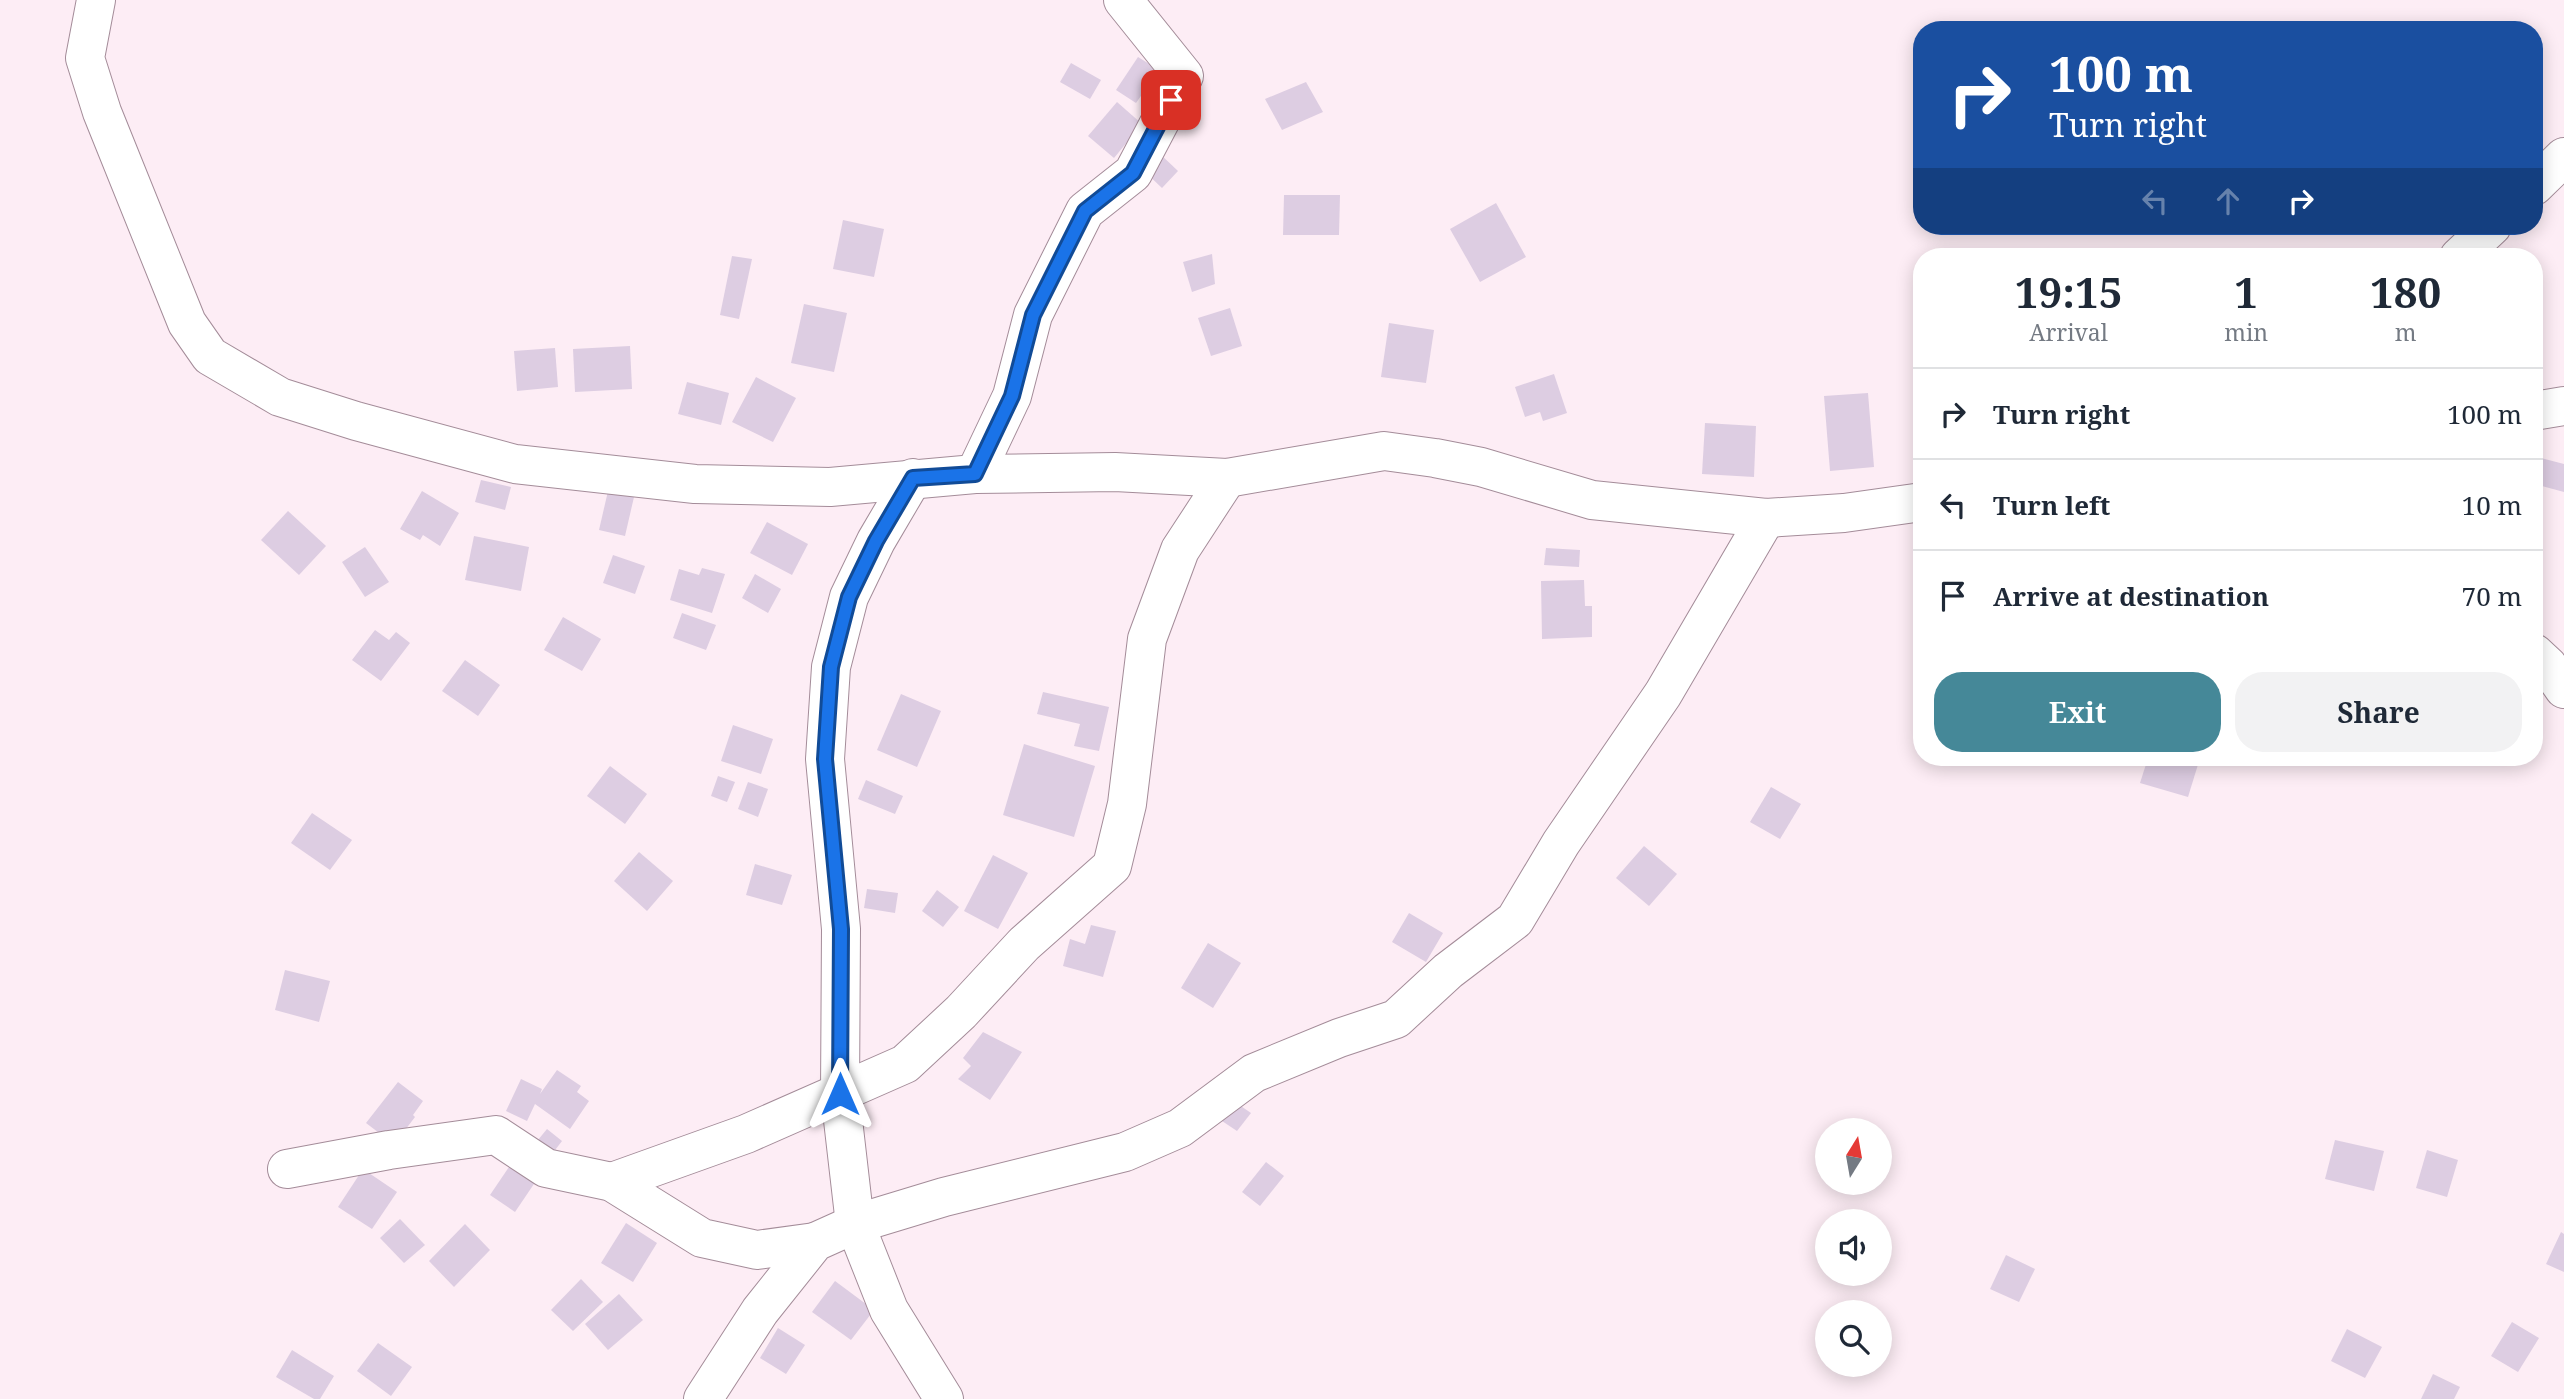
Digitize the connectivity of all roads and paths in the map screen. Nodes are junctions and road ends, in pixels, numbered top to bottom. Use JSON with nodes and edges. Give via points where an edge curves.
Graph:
{"nodes":[{"id":1,"x":96,"y":0,"type":"edge"},
{"id":2,"x":1124,"y":0,"type":"edge"},
{"id":3,"x":2564,"y":157,"type":"edge"},
{"id":4,"x":2543,"y":177,"type":"edge"},
{"id":5,"x":2482,"y":235,"type":"edge"},
{"id":6,"x":2469,"y":248,"type":"edge"},
{"id":7,"x":2564,"y":406,"type":"edge"},
{"id":8,"x":2543,"y":410,"type":"edge"},
{"id":9,"x":975,"y":474,"type":"junction"},
{"id":10,"x":913,"y":478,"type":"junction"},
{"id":11,"x":1227,"y":478,"type":"junction"},
{"id":12,"x":1913,"y":503,"type":"edge"},
{"id":13,"x":1766,"y":518,"type":"junction"},
{"id":14,"x":2543,"y":664,"type":"edge"},
{"id":15,"x":2564,"y":689,"type":"edge"},
{"id":16,"x":840,"y":1094,"type":"junction"},
{"id":17,"x":287,"y":1169,"type":"dead end"},
{"id":18,"x":612,"y":1182,"type":"junction"},
{"id":19,"x":855,"y":1224,"type":"junction"},
{"id":20,"x":815,"y":1242,"type":"junction"},
{"id":21,"x":703,"y":1399,"type":"edge"},
{"id":22,"x":944,"y":1399,"type":"edge"}],
"edges":[{"from":1,"to":10,"type":"street","via":[[85,58],[102,112],[187,323],[210,356],[280,397],[515,464],[695,484],[830,487]]},
{"from":2,"to":9,"type":"street","via":[[1184,76],[1133,173],[1085,211],[1033,315],[1012,396]]},
{"from":3,"to":4,"type":"street"},
{"from":5,"to":6,"type":"street"},
{"from":7,"to":8,"type":"street"},
{"from":9,"to":10,"type":"street"},
{"from":9,"to":11,"type":"street","via":[[1115,472]]},
{"from":10,"to":16,"type":"street","via":[[849,597],[831,667],[825,759],[841,929]]},
{"from":11,"to":13,"type":"street","via":[[1384,451],[1482,467],[1592,500]]},
{"from":11,"to":16,"type":"street","via":[[1181,550],[1147,639],[1127,804],[1111,866],[1024,944],[905,1064]]},
{"from":12,"to":13,"type":"street"},
{"from":13,"to":19,"type":"street","via":[[1663,694],[1561,843],[1515,920],[1448,971],[1396,1019],[1254,1073],[1180,1128],[1125,1152]]},
{"from":14,"to":15,"type":"street"},
{"from":16,"to":18,"type":"street"},
{"from":16,"to":19,"type":"street"},
{"from":17,"to":18,"type":"street","via":[[496,1135],[546,1168]]},
{"from":18,"to":20,"type":"street","via":[[702,1238],[757,1250]]},
{"from":19,"to":20,"type":"street"},
{"from":19,"to":22,"type":"street","via":[[889,1310]]},
{"from":20,"to":21,"type":"street","via":[[760,1311]]}]}
